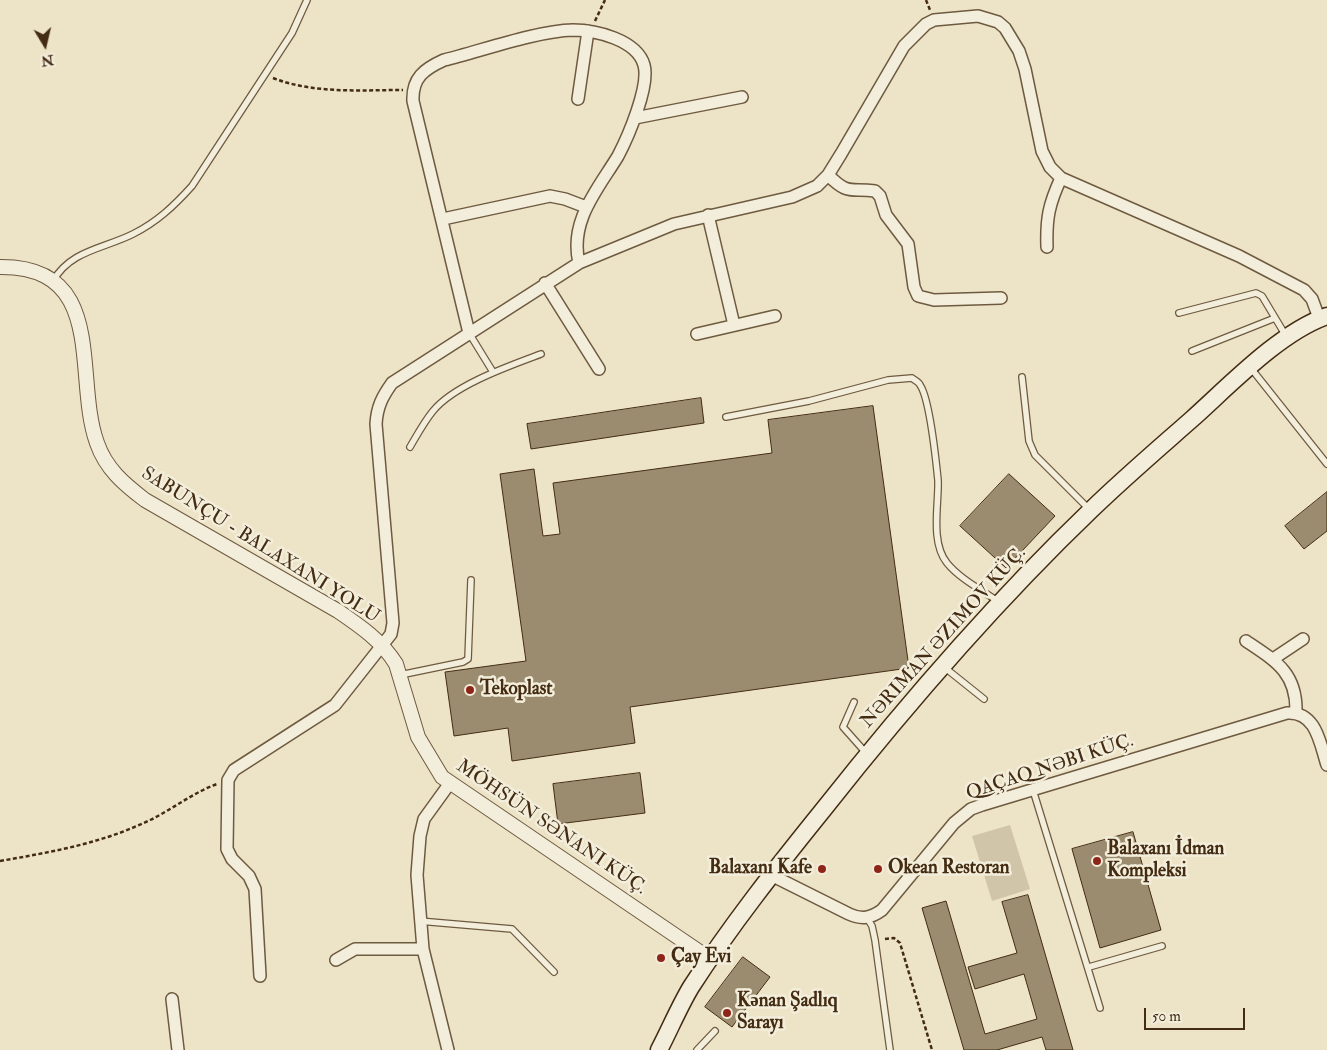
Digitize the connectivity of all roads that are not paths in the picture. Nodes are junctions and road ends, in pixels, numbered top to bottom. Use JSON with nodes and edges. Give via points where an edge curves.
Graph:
{"nodes":[{"id":1,"x":307,"y":0,"type":"edge"},
{"id":2,"x":588,"y":31,"type":"junction"},
{"id":3,"x":742,"y":97,"type":"dead end"},
{"id":4,"x":578,"y":99,"type":"dead end"},
{"id":5,"x":635,"y":118,"type":"junction"},
{"id":6,"x":828,"y":175,"type":"junction"},
{"id":7,"x":1061,"y":178,"type":"junction"},
{"id":8,"x":586,"y":207,"type":"junction"},
{"id":9,"x":708,"y":215,"type":"junction"},
{"id":10,"x":443,"y":219,"type":"junction"},
{"id":11,"x":1047,"y":246,"type":"dead end"},
{"id":12,"x":579,"y":263,"type":"junction"},
{"id":13,"x":0,"y":267,"type":"edge"},
{"id":14,"x":52,"y":281,"type":"junction"},
{"id":15,"x":546,"y":283,"type":"junction"},
{"id":16,"x":1000,"y":298,"type":"dead end"},
{"id":17,"x":1179,"y":313,"type":"dead end"},
{"id":18,"x":775,"y":316,"type":"dead end"},
{"id":19,"x":1323,"y":317,"type":"edge"},
{"id":20,"x":1275,"y":318,"type":"junction"},
{"id":21,"x":734,"y":325,"type":"junction"},
{"id":22,"x":469,"y":333,"type":"junction"},
{"id":23,"x":697,"y":334,"type":"dead end"},
{"id":24,"x":1287,"y":338,"type":"junction"},
{"id":25,"x":1192,"y":350,"type":"dead end"},
{"id":26,"x":540,"y":354,"type":"dead end"},
{"id":27,"x":1250,"y":367,"type":"junction"},
{"id":28,"x":599,"y":370,"type":"dead end"},
{"id":29,"x":493,"y":372,"type":"junction"},
{"id":30,"x":1022,"y":377,"type":"dead end"},
{"id":31,"x":726,"y":418,"type":"dead end"},
{"id":32,"x":410,"y":447,"type":"dead end"},
{"id":33,"x":1327,"y":464,"type":"edge"},
{"id":34,"x":1090,"y":510,"type":"junction"},
{"id":35,"x":471,"y":580,"type":"dead end"},
{"id":36,"x":1001,"y":603,"type":"junction"},
{"id":37,"x":1303,"y":639,"type":"dead end"},
{"id":38,"x":1246,"y":641,"type":"dead end"},
{"id":39,"x":382,"y":645,"type":"junction"},
{"id":40,"x":1273,"y":659,"type":"junction"},
{"id":41,"x":944,"y":667,"type":"junction"},
{"id":42,"x":400,"y":675,"type":"junction"},
{"id":43,"x":984,"y":699,"type":"dead end"},
{"id":44,"x":854,"y":702,"type":"dead end"},
{"id":45,"x":1296,"y":712,"type":"junction"},
{"id":46,"x":867,"y":754,"type":"junction"},
{"id":47,"x":1327,"y":765,"type":"edge"},
{"id":48,"x":450,"y":783,"type":"junction"},
{"id":49,"x":1033,"y":790,"type":"junction"},
{"id":50,"x":771,"y":875,"type":"junction"},
{"id":51,"x":867,"y":918,"type":"junction"},
{"id":52,"x":419,"y":921,"type":"junction"},
{"id":53,"x":1162,"y":946,"type":"dead end"},
{"id":54,"x":423,"y":949,"type":"junction"},
{"id":55,"x":710,"y":959,"type":"junction"},
{"id":56,"x":336,"y":960,"type":"dead end"},
{"id":57,"x":1089,"y":967,"type":"junction"},
{"id":58,"x":554,"y":972,"type":"dead end"},
{"id":59,"x":260,"y":976,"type":"dead end"},
{"id":60,"x":172,"y":999,"type":"dead end"},
{"id":61,"x":1100,"y":1008,"type":"dead end"},
{"id":62,"x":715,"y":1031,"type":"dead end"},
{"id":63,"x":178,"y":1050,"type":"edge"},
{"id":64,"x":448,"y":1050,"type":"edge"},
{"id":65,"x":659,"y":1050,"type":"edge"},
{"id":66,"x":697,"y":1050,"type":"edge"},
{"id":67,"x":890,"y":1050,"type":"edge"}],
"edges":[{"from":1,"to":14,"type":"lane","via":[[292,33],[192,186],[178,202],[159,220],[132,235],[72,258]]},
{"from":2,"to":4,"type":"street"},
{"from":2,"to":5,"type":"street","via":[[628,46],[639,55],[645,72]]},
{"from":2,"to":10,"type":"street","via":[[551,33],[444,60],[428,68],[416,80],[412,90],[413,101]]},
{"from":3,"to":5,"type":"street"},
{"from":5,"to":8,"type":"street","via":[[619,154]]},
{"from":6,"to":7,"type":"street","via":[[895,59],[915,34],[934,20],[978,16],[998,22],[1019,51],[1026,69],[1042,151],[1050,167]]},
{"from":6,"to":9,"type":"street","via":[[816,186],[792,197]]},
{"from":6,"to":16,"type":"street","via":[[848,191],[875,191],[880,196],[886,215],[908,244],[918,296],[934,300]]},
{"from":7,"to":11,"type":"street","via":[[1050,201],[1046,220]]},
{"from":7,"to":19,"type":"street","via":[[1239,256],[1304,290]]},
{"from":8,"to":10,"type":"street","via":[[550,196]]},
{"from":8,"to":12,"type":"street","via":[[575,247]]},
{"from":9,"to":12,"type":"street","via":[[667,226]]},
{"from":9,"to":21,"type":"street"},
{"from":10,"to":22,"type":"street"},
{"from":12,"to":15,"type":"street"},
{"from":13,"to":14,"type":"street","via":[[25,270]]},
{"from":14,"to":39,"type":"street","name":"MÖHSÜN SƏNANI KÜÇ.","via":[[64,292],[77,313],[82,329],[94,434],[111,471],[145,500],[338,611]]},
{"from":15,"to":22,"type":"street"},
{"from":15,"to":28,"type":"street"},
{"from":17,"to":20,"type":"lane","via":[[1256,293],[1262,296]]},
{"from":18,"to":21,"type":"street"},
{"from":19,"to":24,"type":"main road","name":"NƏRIMAN ƏZIMOV KÜÇ."},
{"from":20,"to":24,"type":"lane"},
{"from":20,"to":25,"type":"lane"},
{"from":21,"to":23,"type":"street"},
{"from":22,"to":29,"type":"lane"},
{"from":22,"to":39,"type":"street","via":[[392,383],[376,409],[393,623],[391,634]]},
{"from":24,"to":27,"type":"main road","name":"NƏRIMAN ƏZIMOV KÜÇ."},
{"from":26,"to":29,"type":"lane"},
{"from":27,"to":33,"type":"lane"},
{"from":27,"to":34,"type":"main road","name":"NƏRIMAN ƏZIMOV KÜÇ."},
{"from":29,"to":32,"type":"lane","via":[[438,406]]},
{"from":30,"to":34,"type":"lane","via":[[1029,441],[1035,455]]},
{"from":31,"to":36,"type":"lane","via":[[810,401],[888,380],[912,378],[920,384],[926,398],[938,478],[940,551],[958,573]]},
{"from":34,"to":36,"type":"main road","name":"NƏRIMAN ƏZIMOV KÜÇ."},
{"from":35,"to":42,"type":"lane","via":[[468,658],[463,662]]},
{"from":36,"to":41,"type":"main road","name":"NƏRIMAN ƏZIMOV KÜÇ."},
{"from":37,"to":40,"type":"street"},
{"from":38,"to":40,"type":"street"},
{"from":39,"to":42,"type":"street","name":"MÖHSÜN SƏNANI KÜÇ."},
{"from":39,"to":59,"type":"street","via":[[335,705],[234,770],[228,780],[227,849],[249,876],[255,889]]},
{"from":40,"to":45,"type":"street","via":[[1290,678]]},
{"from":41,"to":43,"type":"lane"},
{"from":41,"to":46,"type":"main road","name":"NƏRIMAN ƏZIMOV KÜÇ."},
{"from":42,"to":48,"type":"street","name":"MÖHSÜN SƏNANI KÜÇ.","via":[[418,737],[435,768]]},
{"from":44,"to":46,"type":"lane","via":[[842,727]]},
{"from":45,"to":47,"type":"street","via":[[1305,716],[1315,728]]},
{"from":45,"to":49,"type":"street","name":"QAÇAQ NƏBI KÜÇ."},
{"from":46,"to":50,"type":"main road","name":"NƏRIMAN ƏZIMOV KÜÇ."},
{"from":48,"to":52,"type":"street","via":[[424,819],[420,836],[417,875]]},
{"from":48,"to":55,"type":"street","name":"MÖHSÜN SƏNANI KÜÇ."},
{"from":49,"to":51,"type":"street","name":"QAÇAQ NƏBI KÜÇ.","via":[[971,809],[961,816],[882,910]]},
{"from":49,"to":57,"type":"lane"},
{"from":50,"to":51,"type":"street","via":[[849,914]]},
{"from":50,"to":55,"type":"main road","name":"NƏRIMAN ƏZIMOV KÜÇ."},
{"from":51,"to":67,"type":"lane","via":[[875,940]]},
{"from":52,"to":54,"type":"street"},
{"from":52,"to":58,"type":"lane","via":[[512,929]]},
{"from":53,"to":57,"type":"lane"},
{"from":54,"to":56,"type":"street","via":[[355,949]]},
{"from":54,"to":64,"type":"street"},
{"from":55,"to":65,"type":"main road","name":"NƏRIMAN ƏZIMOV KÜÇ."},
{"from":57,"to":61,"type":"lane"},
{"from":60,"to":63,"type":"street"},
{"from":62,"to":66,"type":"lane"}]}
